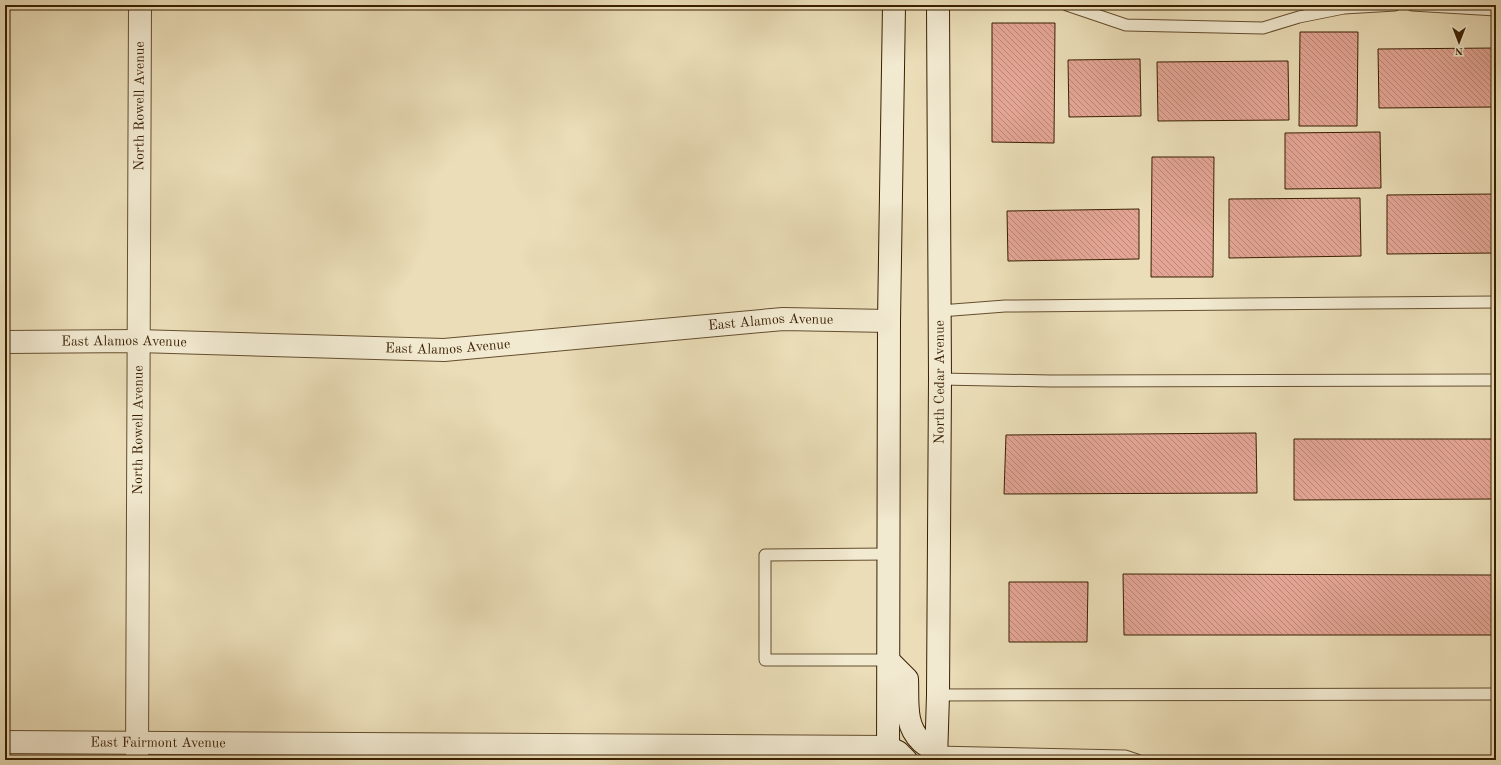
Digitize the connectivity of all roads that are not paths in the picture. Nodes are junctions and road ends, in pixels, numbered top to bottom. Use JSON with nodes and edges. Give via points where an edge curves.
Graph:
{"nodes":[{"id":1,"x":140,"y":5,"type":"edge"},
{"id":2,"x":894,"y":5,"type":"edge"},
{"id":3,"x":938,"y":5,"type":"edge"},
{"id":4,"x":1067,"y":5,"type":"edge"},
{"id":5,"x":1395,"y":5,"type":"edge"},
{"id":6,"x":1412,"y":5,"type":"edge"},
{"id":7,"x":1496,"y":10,"type":"edge"},
{"id":8,"x":1496,"y":302,"type":"edge"},
{"id":9,"x":940,"y":311,"type":"junction"},
{"id":10,"x":889,"y":321,"type":"junction"},
{"id":11,"x":138,"y":341,"type":"junction"},
{"id":12,"x":5,"y":342,"type":"edge"},
{"id":13,"x":940,"y":379,"type":"junction"},
{"id":14,"x":1496,"y":380,"type":"edge"},
{"id":15,"x":889,"y":554,"type":"junction"},
{"id":16,"x":888,"y":660,"type":"junction"},
{"id":17,"x":1496,"y":694,"type":"edge"},
{"id":18,"x":938,"y":695,"type":"junction"},
{"id":19,"x":5,"y":742,"type":"edge"},
{"id":20,"x":137,"y":751,"type":"edge"},
{"id":21,"x":888,"y":754,"type":"edge"},
{"id":22,"x":936,"y":756,"type":"edge"},
{"id":23,"x":1012,"y":756,"type":"edge"},
{"id":24,"x":906,"y":760,"type":"edge"},
{"id":25,"x":1138,"y":760,"type":"edge"}],
"edges":[{"from":1,"to":11,"type":"street","name":"North Rowell Avenue"},
{"from":2,"to":10,"type":"street"},
{"from":3,"to":9,"type":"street","name":"North Cedar Avenue"},
{"from":4,"to":5,"type":"lane","via":[[1126,25],[1264,28],[1344,8]]},
{"from":6,"to":7,"type":"lane"},
{"from":8,"to":9,"type":"lane","via":[[1005,306]]},
{"from":9,"to":13,"type":"street","name":"North Cedar Avenue"},
{"from":10,"to":11,"type":"street","name":"East Alamos Avenue","via":[[783,319],[444,350]]},
{"from":10,"to":15,"type":"street"},
{"from":11,"to":12,"type":"street","name":"East Alamos Avenue"},
{"from":11,"to":20,"type":"street","name":"North Rowell Avenue"},
{"from":13,"to":14,"type":"lane"},
{"from":13,"to":18,"type":"street","name":"North Cedar Avenue"},
{"from":15,"to":16,"type":"street"},
{"from":15,"to":16,"type":"lane","via":[[765,555],[765,660]]},
{"from":16,"to":21,"type":"street"},
{"from":16,"to":22,"type":"street","via":[[907,679],[908,719],[913,732]]},
{"from":17,"to":18,"type":"lane"},
{"from":18,"to":22,"type":"street","name":"North Cedar Avenue"},
{"from":19,"to":20,"type":"street","name":"East Fairmont Avenue"},
{"from":20,"to":21,"type":"street","name":"East Fairmont Avenue"},
{"from":21,"to":24,"type":"street","via":[[898,752]]},
{"from":22,"to":23,"type":"lane"},
{"from":23,"to":25,"type":"lane","via":[[1125,756]]}]}
